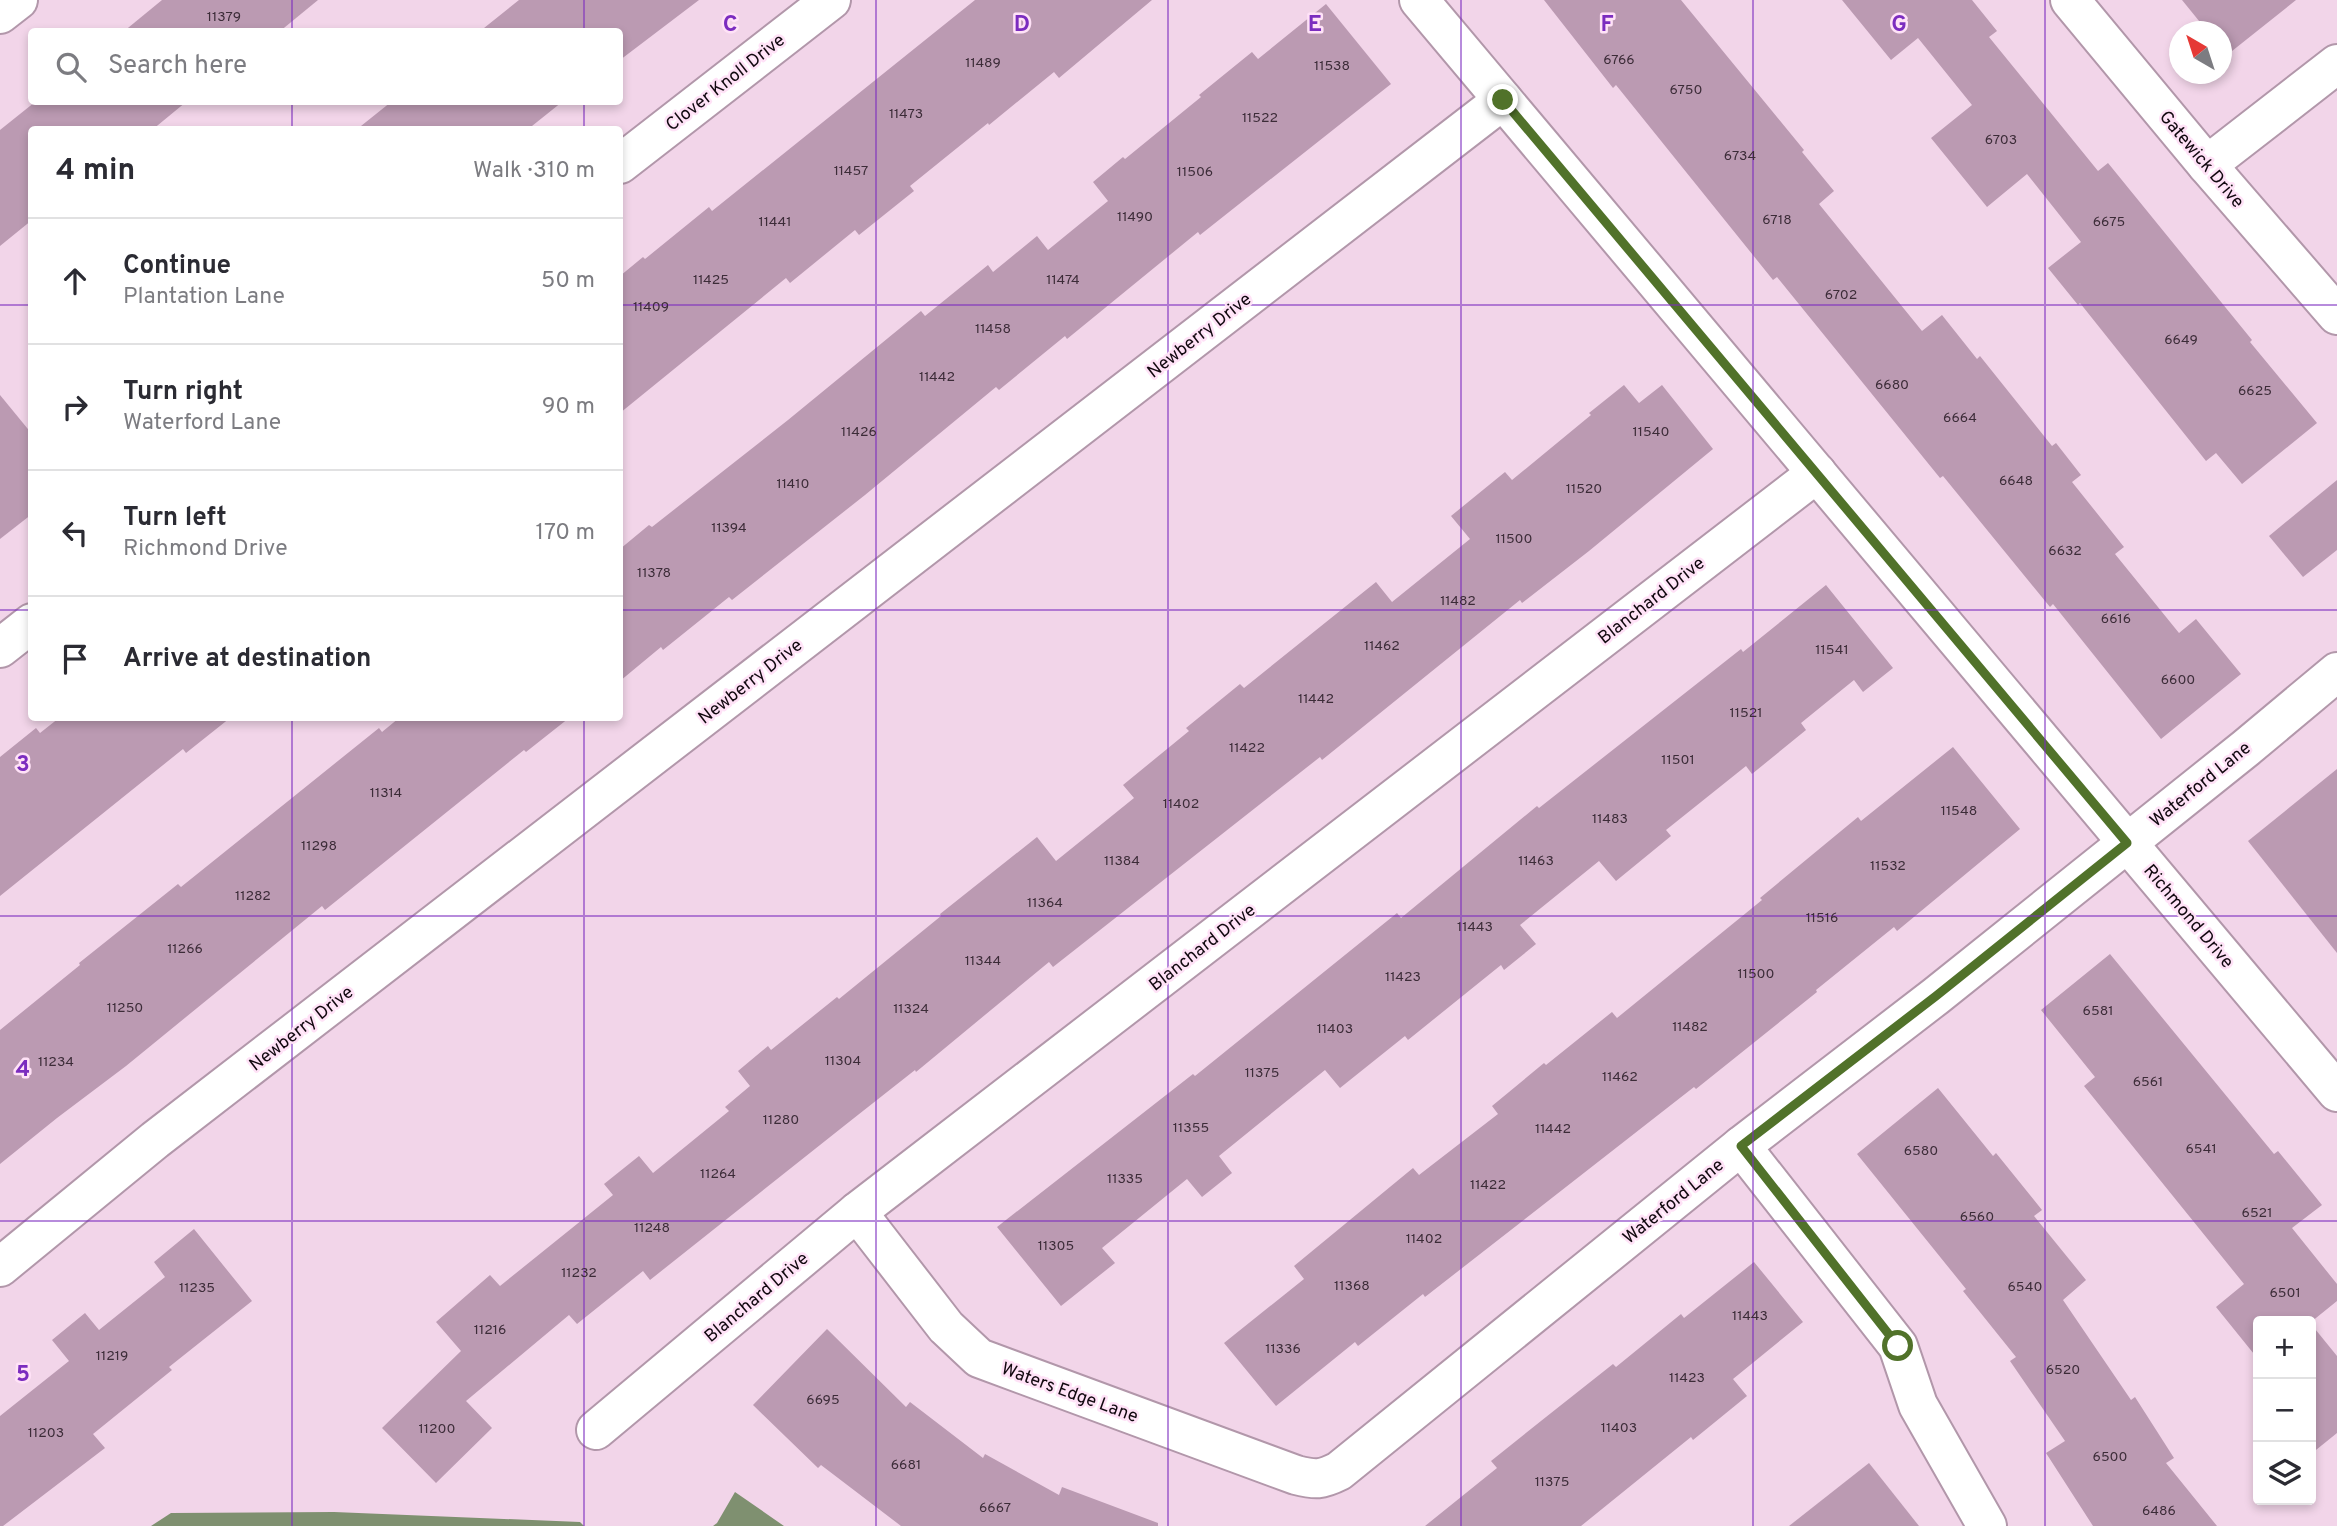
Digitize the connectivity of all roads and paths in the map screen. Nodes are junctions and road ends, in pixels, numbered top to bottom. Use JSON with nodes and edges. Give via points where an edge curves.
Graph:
{"nodes":[{"id":1,"x":18,"y":0,"type":"edge"},
{"id":2,"x":831,"y":0,"type":"edge"},
{"id":3,"x":1419,"y":0,"type":"edge"},
{"id":4,"x":2070,"y":0,"type":"edge"},
{"id":5,"x":0,"y":14,"type":"edge"},
{"id":6,"x":2337,"y":64,"type":"edge"},
{"id":7,"x":1503,"y":100,"type":"junction"},
{"id":8,"x":623,"y":162,"type":"edge"},
{"id":9,"x":2207,"y":165,"type":"junction"},
{"id":10,"x":2337,"y":315,"type":"edge"},
{"id":11,"x":1817,"y":473,"type":"junction"},
{"id":12,"x":28,"y":626,"type":"edge"},
{"id":13,"x":0,"y":648,"type":"edge"},
{"id":14,"x":2337,"y":672,"type":"edge"},
{"id":15,"x":2127,"y":843,"type":"junction"},
{"id":16,"x":2337,"y":1092,"type":"edge"},
{"id":17,"x":1741,"y":1146,"type":"junction"},
{"id":18,"x":857,"y":1212,"type":"junction"},
{"id":19,"x":0,"y":1267,"type":"edge"},
{"id":20,"x":596,"y":1430,"type":"dead end"},
{"id":21,"x":1339,"y":1471,"type":"joint"},
{"id":22,"x":1987,"y":1526,"type":"edge"}],
"edges":[{"from":1,"to":5,"type":"street"},
{"from":2,"to":8,"type":"street","name":"Clover Knoll Drive"},
{"from":3,"to":7,"type":"street","name":"Richmond Drive"},
{"from":4,"to":9,"type":"street","name":"Gatewick Drive"},
{"from":6,"to":9,"type":"street"},
{"from":7,"to":11,"type":"street","name":"Richmond Drive"},
{"from":7,"to":19,"type":"street","name":"Newberry Drive","via":[[155,1140]]},
{"from":9,"to":10,"type":"street","name":"Gatewick Drive"},
{"from":11,"to":15,"type":"street","name":"Richmond Drive"},
{"from":11,"to":18,"type":"street","name":"Blanchard Drive"},
{"from":12,"to":13,"type":"street"},
{"from":14,"to":15,"type":"street","name":"Waterford Lane"},
{"from":15,"to":16,"type":"street","name":"Richmond Drive"},
{"from":15,"to":17,"type":"street","name":"Waterford Lane"},
{"from":17,"to":21,"type":"street","name":"Waterford Lane"},
{"from":17,"to":22,"type":"street","via":[[1898,1346],[1918,1405]]},
{"from":18,"to":20,"type":"street","name":"Blanchard Drive"},
{"from":18,"to":21,"type":"street","name":"Waters Edge Lane","via":[[946,1326],[979,1358],[1296,1475],[1316,1480]]}]}
